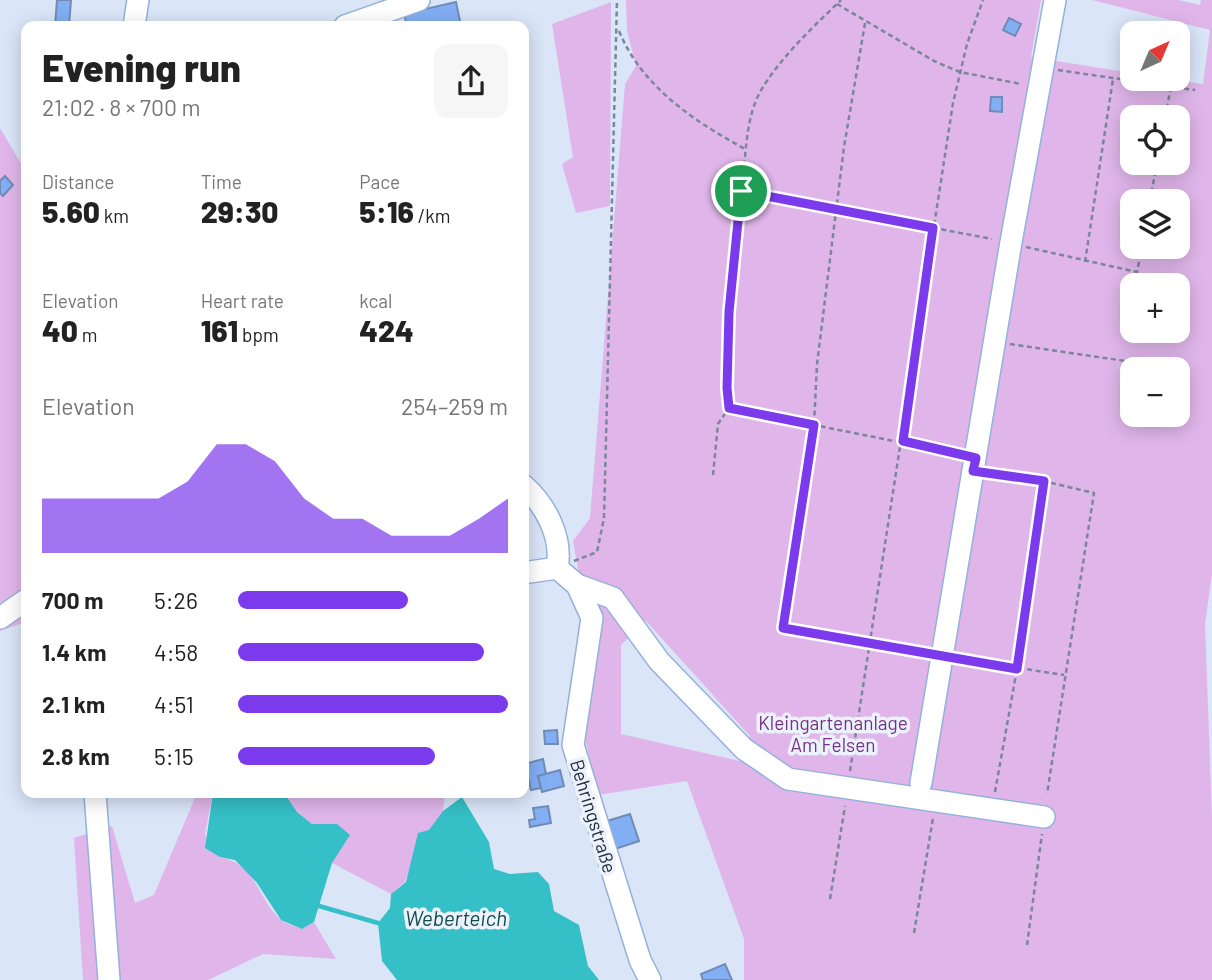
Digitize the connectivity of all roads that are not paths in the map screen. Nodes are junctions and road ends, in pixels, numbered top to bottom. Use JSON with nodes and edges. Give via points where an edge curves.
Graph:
{"nodes":[{"id":1,"x":138,"y":0,"type":"edge"},
{"id":2,"x":419,"y":0,"type":"edge"},
{"id":3,"x":1055,"y":0,"type":"edge"},
{"id":4,"x":384,"y":12,"type":"edge"},
{"id":5,"x":135,"y":21,"type":"edge"},
{"id":6,"x":359,"y":21,"type":"edge"},
{"id":7,"x":529,"y":493,"type":"edge"},
{"id":8,"x":557,"y":568,"type":"junction"},
{"id":9,"x":529,"y":572,"type":"edge"},
{"id":10,"x":577,"y":585,"type":"junction"},
{"id":11,"x":21,"y":603,"type":"edge"},
{"id":12,"x":0,"y":618,"type":"edge"},
{"id":13,"x":921,"y":783,"type":"dead end"},
{"id":14,"x":95,"y":798,"type":"edge"},
{"id":15,"x":1044,"y":817,"type":"road end"},
{"id":16,"x":109,"y":980,"type":"edge"},
{"id":17,"x":650,"y":980,"type":"edge"}],
"edges":[{"from":1,"to":5,"type":"street"},
{"from":2,"to":4,"type":"street"},
{"from":3,"to":13,"type":"street"},
{"from":4,"to":6,"type":"street"},
{"from":7,"to":8,"type":"street","via":[[555,528],[560,555]]},
{"from":8,"to":9,"type":"street"},
{"from":8,"to":10,"type":"street","name":"Behringstraße"},
{"from":10,"to":15,"type":"street","via":[[613,598],[659,661],[744,749],[788,779]]},
{"from":10,"to":17,"type":"street","name":"Behringstraße","via":[[592,618],[573,745]]},
{"from":11,"to":12,"type":"street"},
{"from":14,"to":16,"type":"street"}]}
